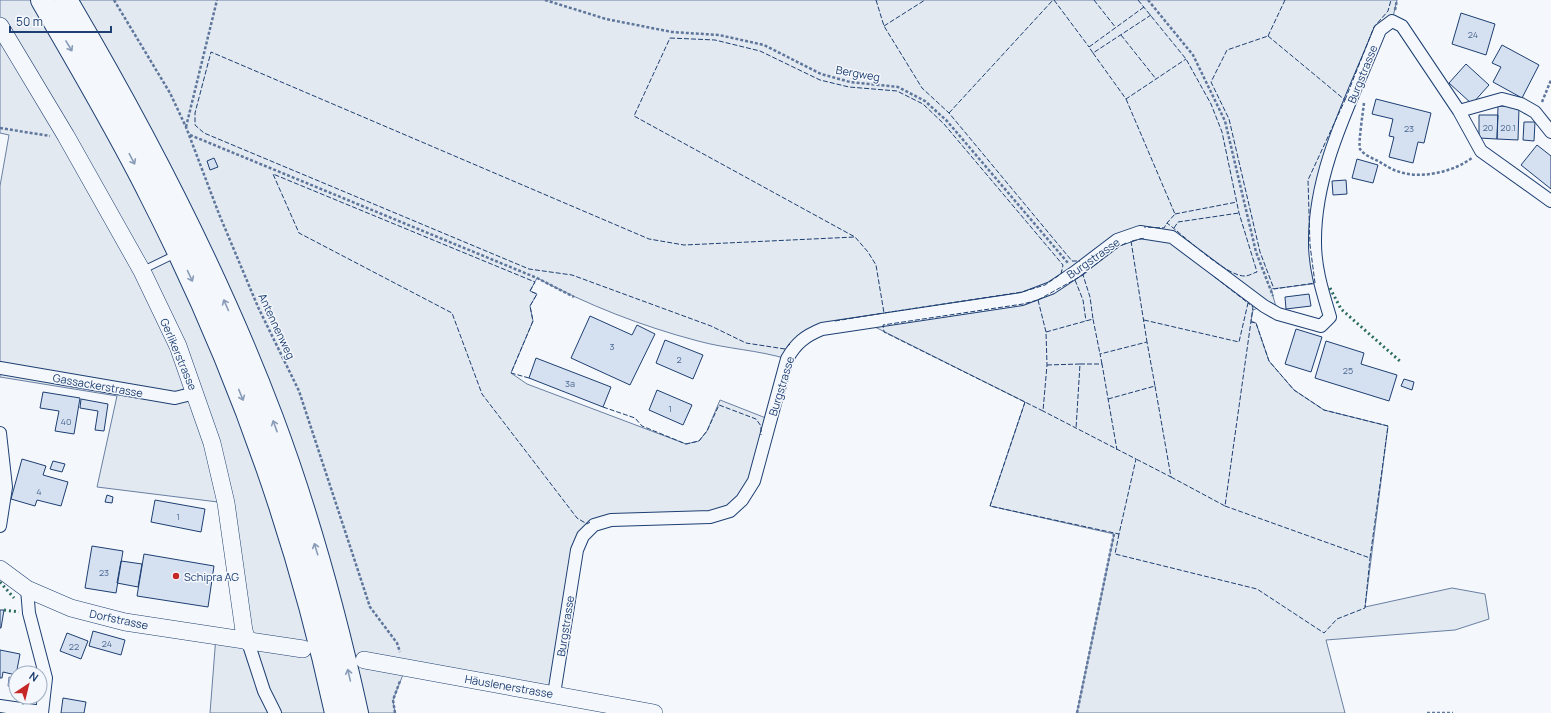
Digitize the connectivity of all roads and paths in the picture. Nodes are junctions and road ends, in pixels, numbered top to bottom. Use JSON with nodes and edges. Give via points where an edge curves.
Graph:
{"nodes":[{"id":1,"x":42,"y":0,"type":"edge"},
{"id":2,"x":66,"y":0,"type":"edge"},
{"id":3,"x":114,"y":0,"type":"edge"},
{"id":4,"x":217,"y":0,"type":"edge"},
{"id":5,"x":545,"y":0,"type":"edge"},
{"id":6,"x":1148,"y":0,"type":"edge"},
{"id":7,"x":0,"y":26,"type":"edge"},
{"id":8,"x":1551,"y":80,"type":"edge"},
{"id":9,"x":1364,"y":96,"type":"dead end"},
{"id":10,"x":1459,"y":111,"type":"junction"},
{"id":11,"x":1535,"y":112,"type":"junction"},
{"id":12,"x":186,"y":127,"type":"junction"},
{"id":13,"x":0,"y":128,"type":"edge"},
{"id":14,"x":1551,"y":132,"type":"edge"},
{"id":15,"x":190,"y":135,"type":"junction"},
{"id":16,"x":66,"y":136,"type":"junction"},
{"id":17,"x":1481,"y":151,"type":"junction"},
{"id":18,"x":1551,"y":201,"type":"edge"},
{"id":19,"x":179,"y":252,"type":"junction"},
{"id":20,"x":142,"y":271,"type":"junction"},
{"id":21,"x":1075,"y":272,"type":"junction"},
{"id":22,"x":574,"y":297,"type":"dead end"},
{"id":23,"x":1278,"y":314,"type":"junction"},
{"id":24,"x":0,"y":368,"type":"edge"},
{"id":25,"x":195,"y":392,"type":"junction"},
{"id":26,"x":0,"y":433,"type":"edge"},
{"id":27,"x":0,"y":526,"type":"edge"},
{"id":28,"x":1114,"y":534,"type":"dead end"},
{"id":29,"x":0,"y":569,"type":"edge"},
{"id":30,"x":27,"y":589,"type":"junction"},
{"id":31,"x":248,"y":642,"type":"junction"},
{"id":32,"x":302,"y":650,"type":"dead end"},
{"id":33,"x":364,"y":660,"type":"dead end"},
{"id":34,"x":406,"y":667,"type":"junction"},
{"id":35,"x":554,"y":694,"type":"junction"},
{"id":36,"x":0,"y":706,"type":"edge"},
{"id":37,"x":42,"y":713,"type":"edge"},
{"id":38,"x":275,"y":713,"type":"edge"},
{"id":39,"x":336,"y":713,"type":"edge"},
{"id":40,"x":357,"y":713,"type":"edge"},
{"id":41,"x":395,"y":713,"type":"edge"},
{"id":42,"x":654,"y":713,"type":"edge"},
{"id":43,"x":1077,"y":713,"type":"edge"},
{"id":44,"x":1427,"y":713,"type":"edge"},
{"id":45,"x":1453,"y":713,"type":"edge"}],
"edges":[{"from":1,"to":19,"type":"highway","one_way":true,"via":[[114,126]]},
{"from":40,"to":2,"type":"highway","one_way":true,"via":[[318,558],[285,453],[257,379],[213,277],[166,179]]},
{"from":3,"to":12,"type":"path","name":"Antennenweg","via":[[170,93]]},
{"from":4,"to":12,"type":"path"},
{"from":5,"to":21,"type":"path","name":"Bergweg","via":[[606,19],[672,32],[719,35],[764,45],[821,74],[850,82],[898,87],[925,101],[947,121]]},
{"from":6,"to":23,"type":"path","via":[[1192,55],[1226,121],[1256,252]]},
{"from":7,"to":16,"type":"street","name":"Gerlikerstrasse"},
{"from":8,"to":11,"type":"path","via":[[1545,97]]},
{"from":9,"to":17,"type":"path","via":[[1360,148],[1364,153],[1397,171],[1411,175],[1426,175],[1463,165]]},
{"from":10,"to":11,"type":"street","via":[[1502,99],[1521,104]]},
{"from":10,"to":17,"type":"street","name":"Burgstrasse"},
{"from":10,"to":23,"type":"street","name":"Burgstrasse","via":[[1402,26],[1392,21],[1380,30],[1332,150],[1317,206],[1315,244],[1320,283],[1330,317],[1321,326]]},
{"from":11,"to":14,"type":"street"},
{"from":12,"to":15,"type":"path","name":"Antennenweg"},
{"from":13,"to":16,"type":"path","via":[[43,136]]},
{"from":15,"to":22,"type":"path","via":[[537,278]]},
{"from":15,"to":34,"type":"path","name":"Antennenweg","via":[[258,308],[299,391],[370,607],[397,643]]},
{"from":16,"to":20,"type":"street","name":"Gerlikerstrasse"},
{"from":17,"to":18,"type":"street","name":"Burgstrasse"},
{"from":19,"to":20,"type":"lane"},
{"from":19,"to":39,"type":"highway","one_way":true,"via":[[228,362],[270,472],[311,608]]},
{"from":20,"to":25,"type":"street","name":"Gerlikerstrasse","via":[[178,346]]},
{"from":21,"to":23,"type":"street","name":"Burgstrasse","via":[[1117,240],[1140,232],[1172,237]]},
{"from":21,"to":35,"type":"street","name":"Burgstrasse","via":[[1051,288],[1022,299],[822,329],[807,335],[794,346],[787,359],[754,482],[742,500],[730,510],[710,517],[611,520],[594,525],[582,536],[577,550]]},
{"from":24,"to":25,"type":"street","name":"Gassackerstrasse","via":[[175,398]]},
{"from":25,"to":31,"type":"street","name":"Gerlikerstrasse","via":[[212,443],[226,503],[244,631]]},
{"from":26,"to":27,"type":"street","via":[[6,487]]},
{"from":28,"to":43,"type":"path"},
{"from":29,"to":30,"type":"street","name":"Dorfstrasse"},
{"from":30,"to":31,"type":"street","name":"Dorfstrasse","via":[[71,608],[125,622]]},
{"from":30,"to":37,"type":"street","via":[[29,613],[46,678]]},
{"from":31,"to":32,"type":"street"},
{"from":31,"to":38,"type":"street","name":"Gerlikerstrasse","via":[[264,691]]},
{"from":33,"to":34,"type":"street","name":"Häuslenerstrasse"},
{"from":34,"to":35,"type":"street","name":"Häuslenerstrasse"},
{"from":34,"to":41,"type":"path","via":[[393,700]]},
{"from":35,"to":42,"type":"street","name":"Häuslenerstrasse"},
{"from":36,"to":37,"type":"street"},
{"from":44,"to":45,"type":"path"}]}
